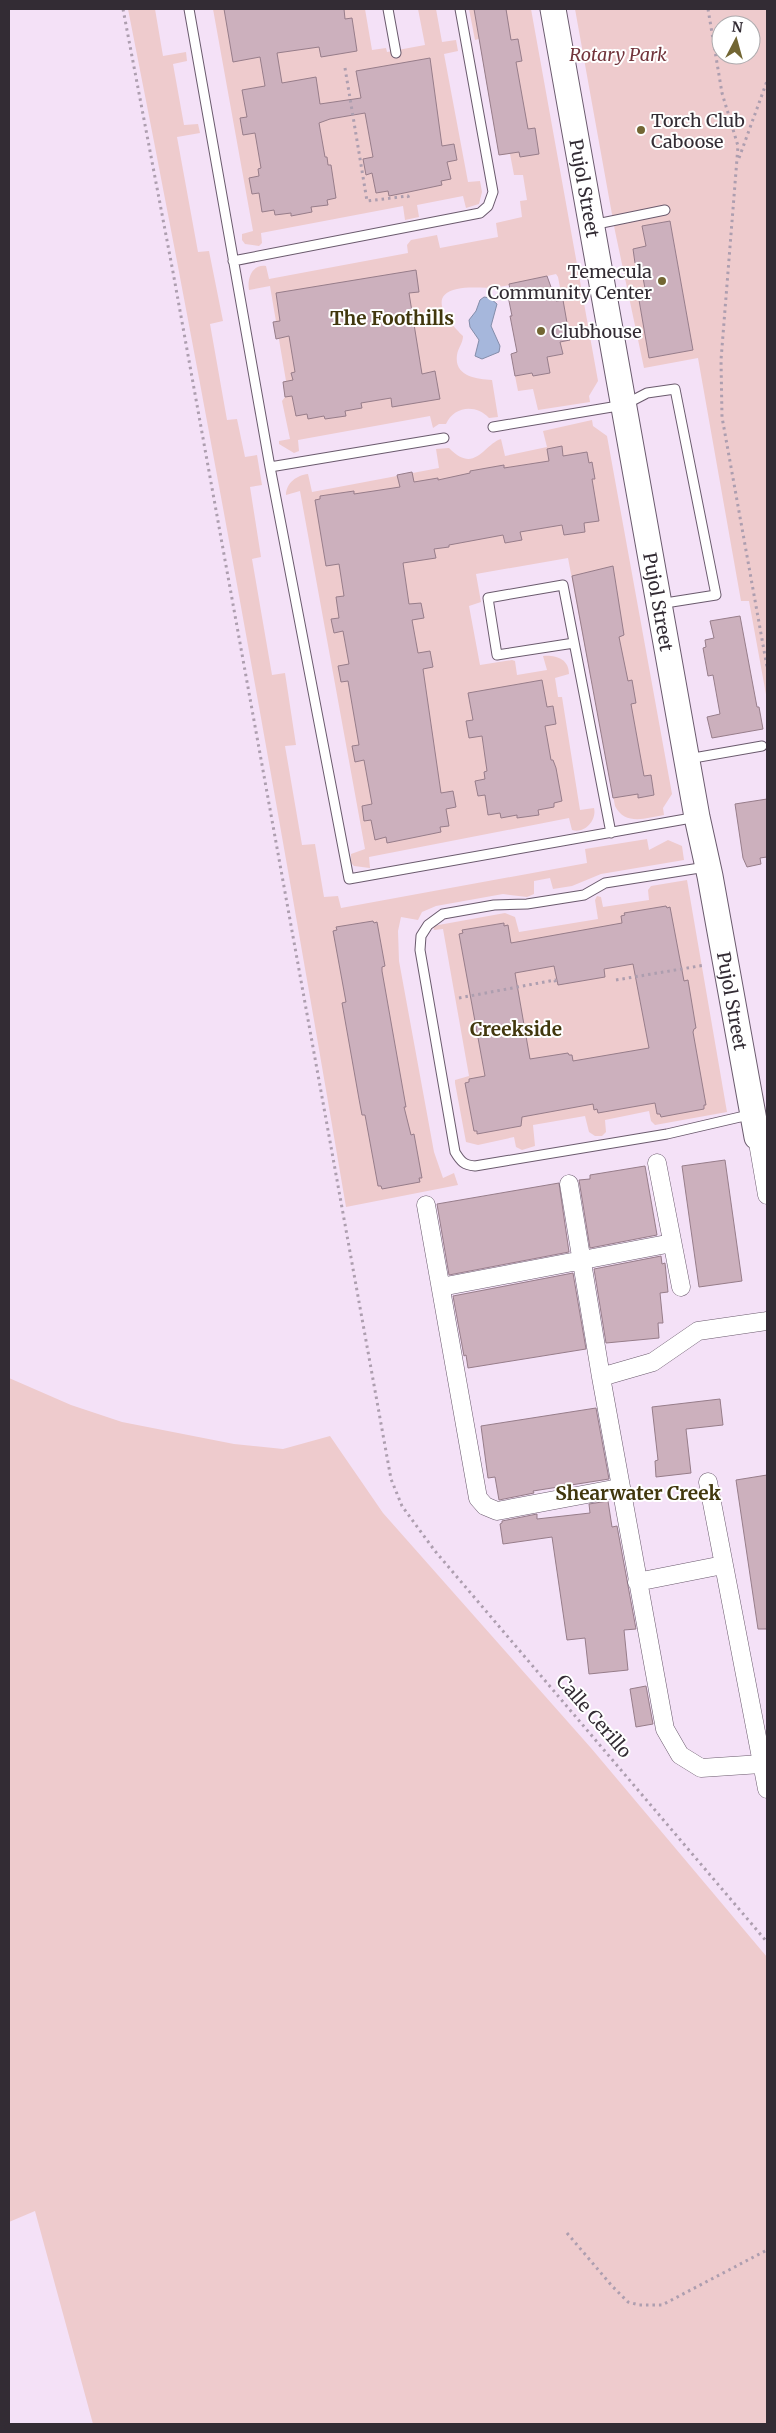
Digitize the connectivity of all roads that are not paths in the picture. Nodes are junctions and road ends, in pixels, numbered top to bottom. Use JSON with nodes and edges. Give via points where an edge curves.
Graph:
{"nodes":[{"id":1,"x":189,"y":9,"type":"edge"},
{"id":2,"x":388,"y":9,"type":"edge"},
{"id":3,"x":460,"y":9,"type":"edge"},
{"id":4,"x":553,"y":9,"type":"edge"},
{"id":5,"x":396,"y":53,"type":"dead end"},
{"id":6,"x":665,"y":210,"type":"dead end"},
{"id":7,"x":592,"y":225,"type":"junction"},
{"id":8,"x":234,"y":260,"type":"junction"},
{"id":9,"x":624,"y":405,"type":"junction"},
{"id":10,"x":493,"y":427,"type":"dead end"},
{"id":11,"x":444,"y":438,"type":"dead end"},
{"id":12,"x":270,"y":467,"type":"junction"},
{"id":13,"x":659,"y":604,"type":"junction"},
{"id":14,"x":574,"y":643,"type":"junction"},
{"id":15,"x":762,"y":746,"type":"dead end"},
{"id":16,"x":687,"y":759,"type":"junction"},
{"id":17,"x":697,"y":817,"type":"junction"},
{"id":18,"x":611,"y":833,"type":"junction"},
{"id":19,"x":708,"y":866,"type":"junction"},
{"id":20,"x":755,"y":1125,"type":"junction"},
{"id":21,"x":657,"y":1163,"type":"dead end"},
{"id":22,"x":569,"y":1184,"type":"dead end"},
{"id":23,"x":767,"y":1195,"type":"edge"},
{"id":24,"x":426,"y":1205,"type":"dead end"},
{"id":25,"x":672,"y":1243,"type":"junction"},
{"id":26,"x":582,"y":1260,"type":"junction"},
{"id":27,"x":441,"y":1287,"type":"junction"},
{"id":28,"x":681,"y":1287,"type":"dead end"},
{"id":29,"x":767,"y":1321,"type":"edge"},
{"id":30,"x":601,"y":1377,"type":"junction"},
{"id":31,"x":708,"y":1482,"type":"dead end"},
{"id":32,"x":619,"y":1488,"type":"junction"},
{"id":33,"x":723,"y":1565,"type":"junction"},
{"id":34,"x":637,"y":1582,"type":"junction"},
{"id":35,"x":761,"y":1764,"type":"junction"},
{"id":36,"x":767,"y":1789,"type":"edge"}],
"edges":[{"from":1,"to":8,"type":"lane"},
{"from":2,"to":5,"type":"lane"},
{"from":3,"to":8,"type":"lane","via":[[493,192],[488,206],[472,215]]},
{"from":4,"to":7,"type":"street","name":"Pujol Street"},
{"from":6,"to":7,"type":"lane"},
{"from":7,"to":9,"type":"street","name":"Pujol Street"},
{"from":8,"to":12,"type":"lane"},
{"from":9,"to":10,"type":"lane"},
{"from":9,"to":13,"type":"street","name":"Pujol Street"},
{"from":9,"to":13,"type":"lane","via":[[647,393],[675,389],[716,595]]},
{"from":11,"to":12,"type":"lane"},
{"from":12,"to":18,"type":"lane","via":[[349,879]]},
{"from":13,"to":16,"type":"street","name":"Pujol Street"},
{"from":14,"to":14,"type":"lane","via":[[563,585],[488,598],[497,655]]},
{"from":14,"to":18,"type":"lane"},
{"from":15,"to":16,"type":"lane"},
{"from":16,"to":17,"type":"street","name":"Pujol Street"},
{"from":17,"to":18,"type":"lane"},
{"from":17,"to":19,"type":"street","name":"Pujol Street"},
{"from":19,"to":20,"type":"street","name":"Pujol Street"},
{"from":19,"to":20,"type":"lane","via":[[605,883],[584,895],[443,914],[428,925],[420,950],[455,1152],[460,1162],[475,1166],[667,1134]]},
{"from":20,"to":23,"type":"street","name":"Pujol Street"},
{"from":21,"to":25,"type":"street"},
{"from":22,"to":26,"type":"street"},
{"from":24,"to":27,"type":"street"},
{"from":25,"to":26,"type":"street"},
{"from":25,"to":28,"type":"street"},
{"from":26,"to":27,"type":"street"},
{"from":26,"to":30,"type":"street"},
{"from":27,"to":32,"type":"street","via":[[478,1498],[485,1506],[497,1512]]},
{"from":29,"to":30,"type":"street","via":[[698,1331],[653,1362]]},
{"from":30,"to":32,"type":"street"},
{"from":31,"to":33,"type":"street"},
{"from":32,"to":34,"type":"street"},
{"from":33,"to":34,"type":"street"},
{"from":33,"to":35,"type":"street"},
{"from":34,"to":35,"type":"street","via":[[665,1729],[680,1755],[702,1768]]},
{"from":35,"to":36,"type":"street"}]}
